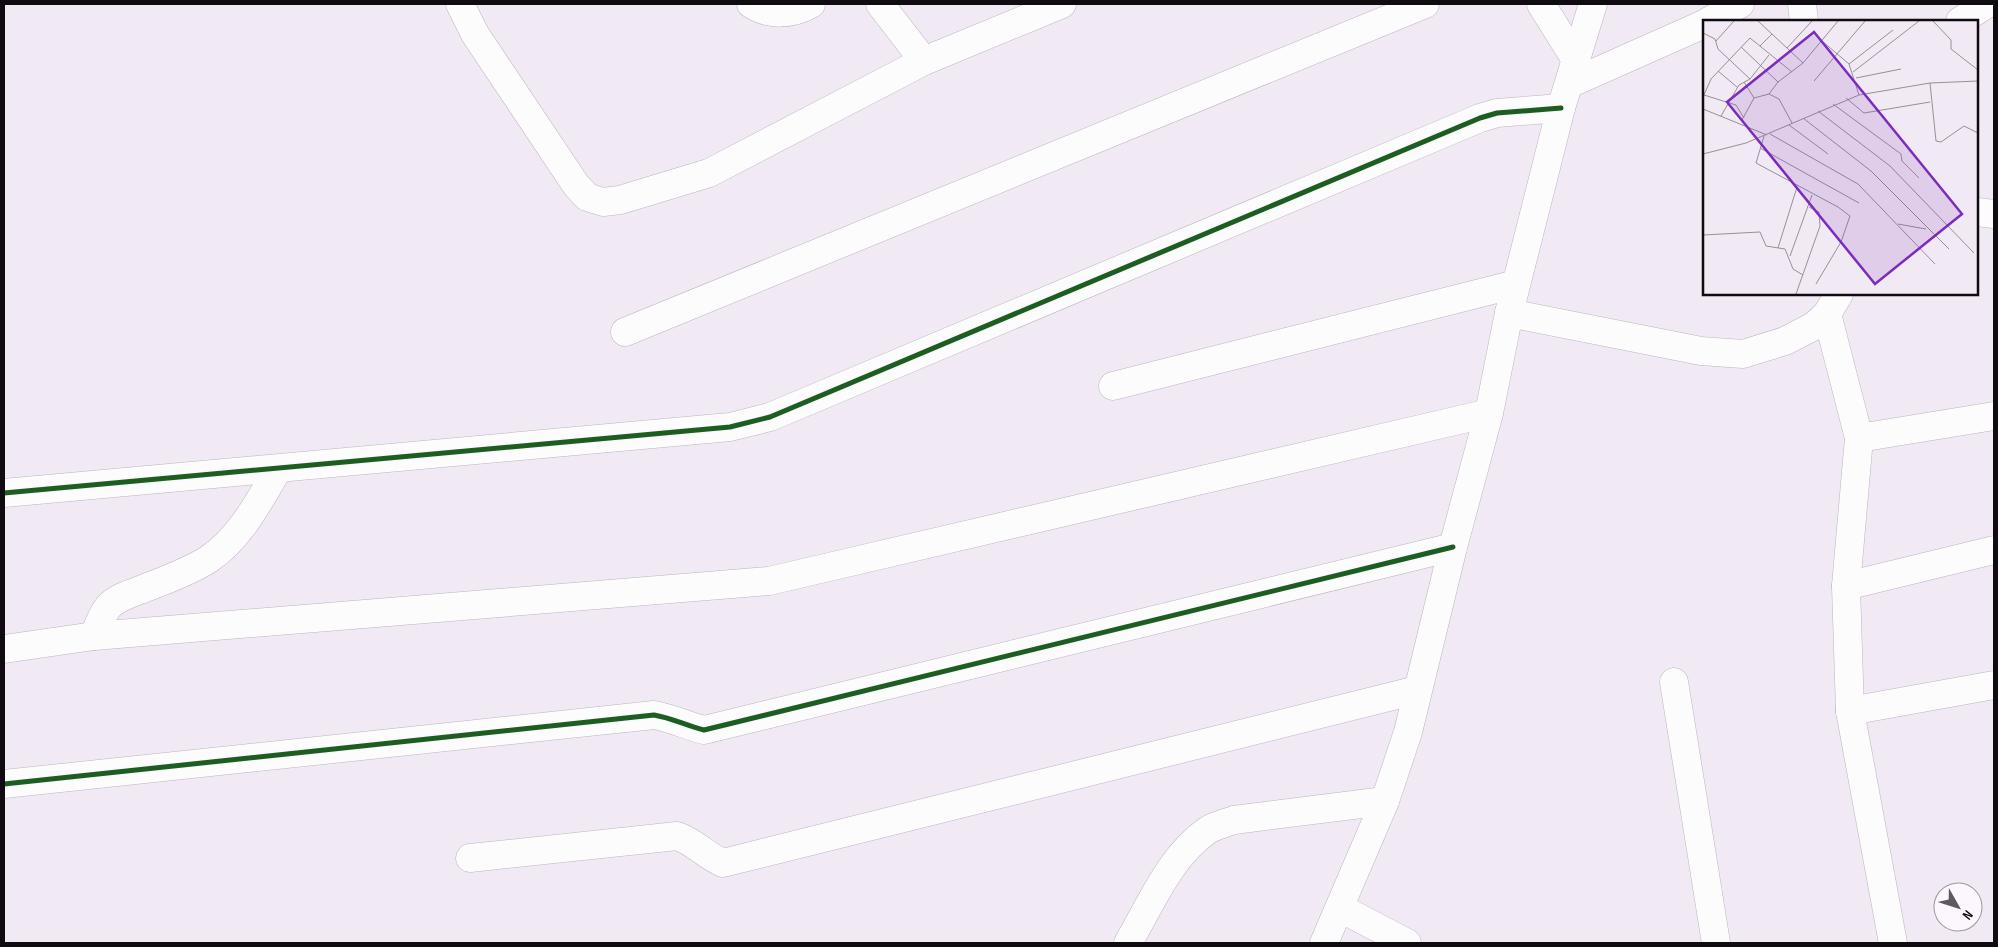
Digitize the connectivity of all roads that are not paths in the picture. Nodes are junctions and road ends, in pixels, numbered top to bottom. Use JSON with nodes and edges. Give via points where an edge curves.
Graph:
{"nodes":[{"id":1,"x":460,"y":4,"type":"edge"},
{"id":2,"x":751,"y":4,"type":"edge"},
{"id":3,"x":811,"y":4,"type":"edge"},
{"id":4,"x":880,"y":4,"type":"edge"},
{"id":5,"x":1062,"y":4,"type":"edge"},
{"id":6,"x":1426,"y":4,"type":"edge"},
{"id":7,"x":1541,"y":4,"type":"edge"},
{"id":8,"x":1593,"y":4,"type":"edge"},
{"id":9,"x":1740,"y":4,"type":"edge"},
{"id":10,"x":1802,"y":4,"type":"edge"},
{"id":11,"x":1987,"y":4,"type":"edge"},
{"id":12,"x":1993,"y":4,"type":"edge"},
{"id":13,"x":1994,"y":8,"type":"edge"},
{"id":14,"x":1711,"y":20,"type":"edge"},
{"id":15,"x":1804,"y":20,"type":"edge"},
{"id":16,"x":1962,"y":20,"type":"edge"},
{"id":17,"x":1703,"y":24,"type":"edge"},
{"id":18,"x":924,"y":61,"type":"junction"},
{"id":19,"x":1569,"y":84,"type":"junction"},
{"id":20,"x":1978,"y":212,"type":"edge"},
{"id":21,"x":1994,"y":214,"type":"edge"},
{"id":22,"x":1516,"y":284,"type":"junction"},
{"id":23,"x":1833,"y":304,"type":"edge"},
{"id":24,"x":1509,"y":313,"type":"junction"},
{"id":25,"x":625,"y":332,"type":"dead end"},
{"id":26,"x":1113,"y":386,"type":"dead end"},
{"id":27,"x":1489,"y":413,"type":"junction"},
{"id":28,"x":1994,"y":416,"type":"edge"},
{"id":29,"x":1859,"y":438,"type":"junction"},
{"id":30,"x":278,"y":470,"type":"junction"},
{"id":31,"x":4,"y":493,"type":"edge"},
{"id":32,"x":1453,"y":547,"type":"junction"},
{"id":33,"x":1994,"y":550,"type":"edge"},
{"id":34,"x":1846,"y":586,"type":"junction"},
{"id":35,"x":94,"y":636,"type":"junction"},
{"id":36,"x":4,"y":649,"type":"edge"},
{"id":37,"x":1674,"y":682,"type":"dead end"},
{"id":38,"x":1994,"y":685,"type":"edge"},
{"id":39,"x":1417,"y":690,"type":"junction"},
{"id":40,"x":1850,"y":711,"type":"junction"},
{"id":41,"x":4,"y":784,"type":"edge"},
{"id":42,"x":1386,"y":801,"type":"junction"},
{"id":43,"x":470,"y":858,"type":"dead end"},
{"id":44,"x":1340,"y":908,"type":"junction"},
{"id":45,"x":1128,"y":943,"type":"edge"},
{"id":46,"x":1324,"y":943,"type":"edge"},
{"id":47,"x":1407,"y":943,"type":"edge"},
{"id":48,"x":1716,"y":943,"type":"edge"},
{"id":49,"x":1893,"y":943,"type":"edge"}],
"edges":[{"from":1,"to":18,"type":"street","via":[[475,34],[576,185],[587,198],[603,202],[620,200],[709,173]]},
{"from":2,"to":3,"type":"street","via":[[760,10],[783,14]]},
{"from":4,"to":18,"type":"street"},
{"from":5,"to":18,"type":"street"},
{"from":6,"to":25,"type":"street"},
{"from":7,"to":19,"type":"street"},
{"from":8,"to":19,"type":"street"},
{"from":9,"to":14,"type":"street"},
{"from":10,"to":15,"type":"street"},
{"from":11,"to":16,"type":"street"},
{"from":12,"to":13,"type":"street"},
{"from":17,"to":19,"type":"street"},
{"from":19,"to":22,"type":"street"},
{"from":19,"to":30,"type":"street","via":[[1480,118],[750,423]]},
{"from":20,"to":21,"type":"street"},
{"from":22,"to":24,"type":"street"},
{"from":22,"to":26,"type":"street"},
{"from":23,"to":24,"type":"street","via":[[1814,326],[1743,354],[1701,351]]},
{"from":23,"to":29,"type":"street"},
{"from":24,"to":27,"type":"street"},
{"from":27,"to":32,"type":"street"},
{"from":27,"to":35,"type":"street","via":[[769,581]]},
{"from":28,"to":29,"type":"street"},
{"from":29,"to":34,"type":"street"},
{"from":30,"to":31,"type":"street"},
{"from":30,"to":35,"type":"street","via":[[246,523],[230,541],[186,571],[111,604]]},
{"from":32,"to":39,"type":"street"},
{"from":32,"to":41,"type":"street","via":[[704,730],[654,715]]},
{"from":33,"to":34,"type":"street"},
{"from":34,"to":40,"type":"street"},
{"from":35,"to":36,"type":"street"},
{"from":37,"to":48,"type":"street"},
{"from":38,"to":40,"type":"street"},
{"from":39,"to":42,"type":"street","via":[[1408,732]]},
{"from":39,"to":43,"type":"street","via":[[723,863],[710,857],[690,840],[677,836]]},
{"from":40,"to":49,"type":"street"},
{"from":42,"to":44,"type":"street"},
{"from":42,"to":45,"type":"street","via":[[1234,820],[1210,828],[1190,843],[1173,864]]},
{"from":44,"to":46,"type":"street"},
{"from":44,"to":47,"type":"street"}]}
